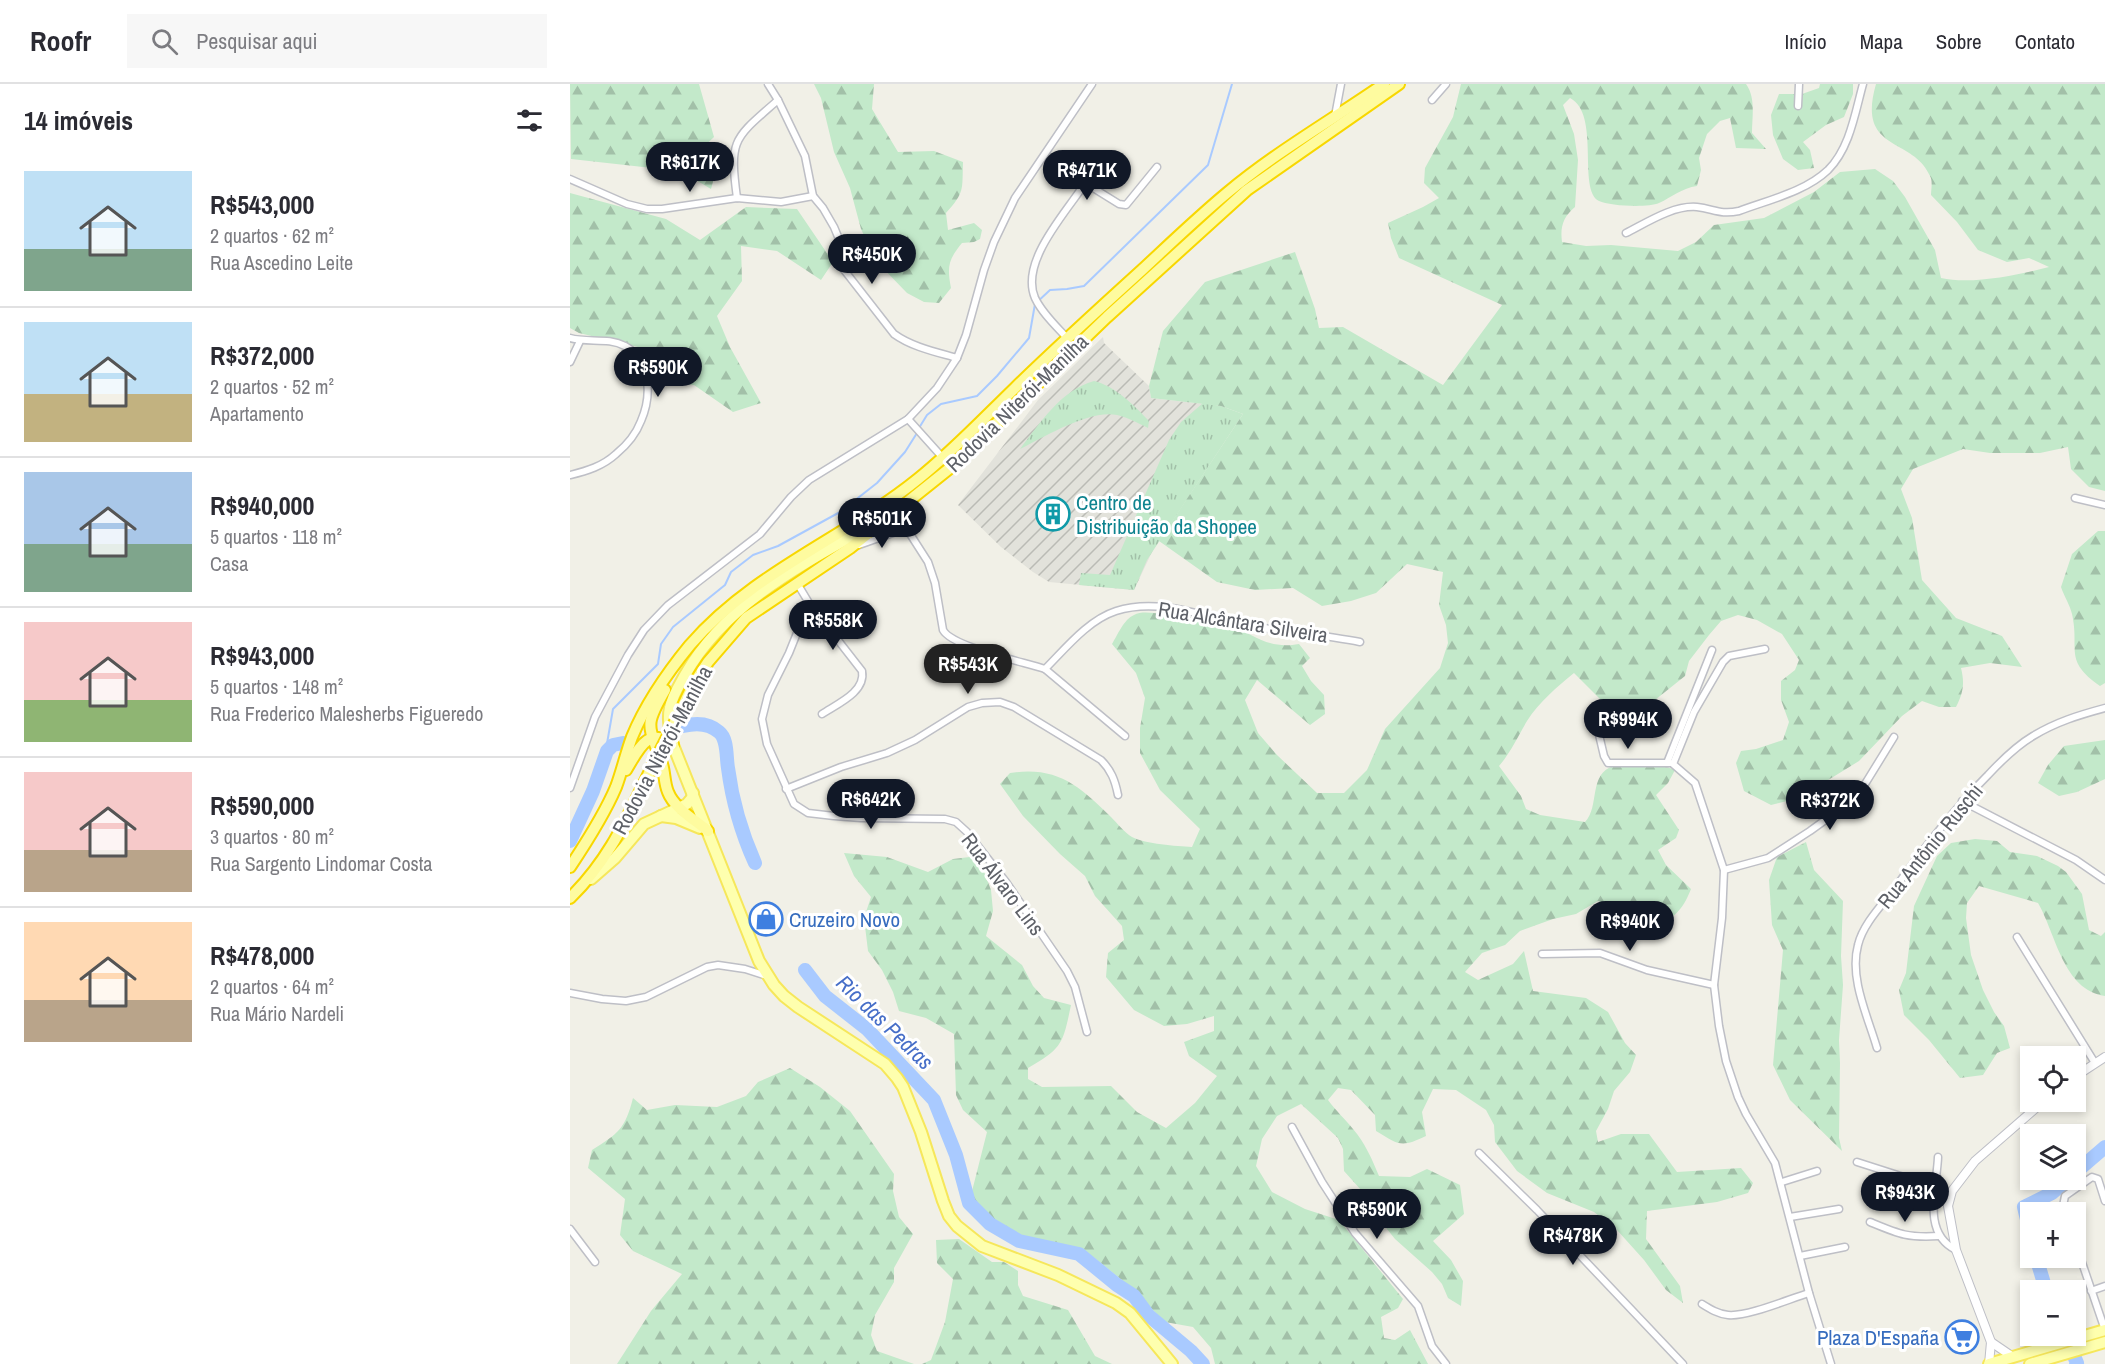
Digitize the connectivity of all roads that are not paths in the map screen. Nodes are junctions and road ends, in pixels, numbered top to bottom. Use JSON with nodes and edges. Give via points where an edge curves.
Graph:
{"nodes":[{"id":1,"x":768,"y":84,"type":"edge"},
{"id":2,"x":1092,"y":84,"type":"edge"},
{"id":3,"x":1341,"y":84,"type":"edge"},
{"id":4,"x":1384,"y":84,"type":"edge"},
{"id":5,"x":1399,"y":84,"type":"edge"},
{"id":6,"x":1446,"y":84,"type":"edge"},
{"id":7,"x":1799,"y":84,"type":"edge"},
{"id":8,"x":1863,"y":84,"type":"edge"},
{"id":9,"x":778,"y":100,"type":"junction"},
{"id":10,"x":1432,"y":100,"type":"dead end"},
{"id":11,"x":1798,"y":106,"type":"dead end"},
{"id":12,"x":1335,"y":117,"type":"junction"},
{"id":13,"x":1157,"y":167,"type":"dead end"},
{"id":14,"x":570,"y":178,"type":"edge"},
{"id":15,"x":813,"y":196,"type":"junction"},
{"id":16,"x":738,"y":198,"type":"junction"},
{"id":17,"x":1626,"y":233,"type":"dead end"},
{"id":18,"x":570,"y":338,"type":"edge"},
{"id":19,"x":1067,"y":338,"type":"junction"},
{"id":20,"x":580,"y":341,"type":"junction"},
{"id":21,"x":957,"y":358,"type":"junction"},
{"id":22,"x":570,"y":362,"type":"edge"},
{"id":23,"x":908,"y":419,"type":"junction"},
{"id":24,"x":943,"y":458,"type":"junction"},
{"id":25,"x":570,"y":475,"type":"edge"},
{"id":26,"x":2075,"y":498,"type":"dead end"},
{"id":27,"x":2105,"y":505,"type":"edge"},
{"id":28,"x":896,"y":512,"type":"junction"},
{"id":29,"x":907,"y":528,"type":"junction"},
{"id":30,"x":850,"y":548,"type":"junction"},
{"id":31,"x":796,"y":583,"type":"junction"},
{"id":32,"x":809,"y":603,"type":"junction"},
{"id":33,"x":1360,"y":642,"type":"dead end"},
{"id":34,"x":692,"y":643,"type":"junction"},
{"id":35,"x":1765,"y":649,"type":"dead end"},
{"id":36,"x":1712,"y":650,"type":"dead end"},
{"id":37,"x":1045,"y":669,"type":"junction"},
{"id":38,"x":2105,"y":708,"type":"edge"},
{"id":39,"x":822,"y":714,"type":"dead end"},
{"id":40,"x":1596,"y":722,"type":"dead end"},
{"id":41,"x":1125,"y":736,"type":"dead end"},
{"id":42,"x":1894,"y":737,"type":"dead end"},
{"id":43,"x":652,"y":738,"type":"junction"},
{"id":44,"x":673,"y":745,"type":"junction"},
{"id":45,"x":1670,"y":763,"type":"junction"},
{"id":46,"x":570,"y":788,"type":"edge"},
{"id":47,"x":615,"y":789,"type":"junction"},
{"id":48,"x":786,"y":789,"type":"junction"},
{"id":49,"x":693,"y":793,"type":"junction"},
{"id":50,"x":1118,"y":795,"type":"dead end"},
{"id":51,"x":1962,"y":801,"type":"junction"},
{"id":52,"x":680,"y":807,"type":"junction"},
{"id":53,"x":661,"y":816,"type":"junction"},
{"id":54,"x":708,"y":831,"type":"junction"},
{"id":55,"x":570,"y":867,"type":"edge"},
{"id":56,"x":1724,"y":870,"type":"junction"},
{"id":57,"x":2105,"y":880,"type":"edge"},
{"id":58,"x":584,"y":885,"type":"junction"},
{"id":59,"x":570,"y":898,"type":"edge"},
{"id":60,"x":2017,"y":937,"type":"dead end"},
{"id":61,"x":1542,"y":954,"type":"dead end"},
{"id":62,"x":759,"y":961,"type":"junction"},
{"id":63,"x":745,"y":969,"type":"junction"},
{"id":64,"x":771,"y":979,"type":"junction"},
{"id":65,"x":1714,"y":985,"type":"junction"},
{"id":66,"x":570,"y":993,"type":"edge"},
{"id":67,"x":1087,"y":1032,"type":"dead end"},
{"id":68,"x":1877,"y":1048,"type":"dead end"},
{"id":69,"x":2105,"y":1057,"type":"edge"},
{"id":70,"x":2095,"y":1063,"type":"junction"},
{"id":71,"x":2086,"y":1069,"type":"edge"},
{"id":72,"x":2031,"y":1112,"type":"edge"},
{"id":73,"x":1292,"y":1127,"type":"dead end"},
{"id":74,"x":1479,"y":1152,"type":"dead end"},
{"id":75,"x":1938,"y":1156,"type":"dead end"},
{"id":76,"x":1857,"y":1162,"type":"dead end"},
{"id":77,"x":1817,"y":1171,"type":"dead end"},
{"id":78,"x":1782,"y":1182,"type":"junction"},
{"id":79,"x":1935,"y":1187,"type":"junction"},
{"id":80,"x":2105,"y":1201,"type":"edge"},
{"id":81,"x":2064,"y":1202,"type":"edge"},
{"id":82,"x":1839,"y":1209,"type":"dead end"},
{"id":83,"x":1790,"y":1217,"type":"junction"},
{"id":84,"x":1870,"y":1222,"type":"dead end"},
{"id":85,"x":570,"y":1229,"type":"edge"},
{"id":86,"x":1939,"y":1236,"type":"junction"},
{"id":87,"x":1845,"y":1247,"type":"dead end"},
{"id":88,"x":1956,"y":1250,"type":"junction"},
{"id":89,"x":1800,"y":1256,"type":"junction"},
{"id":90,"x":595,"y":1262,"type":"dead end"},
{"id":91,"x":2084,"y":1268,"type":"edge"},
{"id":92,"x":2105,"y":1286,"type":"edge"},
{"id":93,"x":2091,"y":1291,"type":"junction"},
{"id":94,"x":1809,"y":1293,"type":"junction"},
{"id":95,"x":1702,"y":1304,"type":"dead end"},
{"id":96,"x":2102,"y":1331,"type":"edge"},
{"id":97,"x":1991,"y":1342,"type":"junction"},
{"id":98,"x":2104,"y":1342,"type":"edge"},
{"id":99,"x":2013,"y":1357,"type":"junction"},
{"id":100,"x":2034,"y":1359,"type":"edge"},
{"id":101,"x":1172,"y":1364,"type":"edge"},
{"id":102,"x":1446,"y":1364,"type":"edge"},
{"id":103,"x":1683,"y":1364,"type":"edge"},
{"id":104,"x":1831,"y":1364,"type":"edge"},
{"id":105,"x":1989,"y":1364,"type":"edge"}],
"edges":[{"from":1,"to":9,"type":"street"},
{"from":2,"to":21,"type":"street","via":[[1005,218]]},
{"from":3,"to":12,"type":"street"},
{"from":4,"to":12,"type":"highway","name":"Rodovia Niterói-Manilha"},
{"from":5,"to":28,"type":"highway","name":"Rodovia Niterói-Manilha","via":[[1247,190],[1107,317],[974,447]]},
{"from":6,"to":10,"type":"street"},
{"from":7,"to":11,"type":"street"},
{"from":8,"to":17,"type":"street","via":[[1840,153],[1813,181],[1739,211],[1685,208]]},
{"from":9,"to":15,"type":"street","via":[[805,156]]},
{"from":9,"to":16,"type":"street","via":[[746,129],[733,153]]},
{"from":12,"to":19,"type":"highway","name":"Rodovia Niterói-Manilha","via":[[1228,191]]},
{"from":13,"to":19,"type":"street","via":[[1126,205],[1090,186],[1081,189],[1040,250],[1031,280],[1035,299]]},
{"from":14,"to":16,"type":"street","via":[[647,209]]},
{"from":15,"to":16,"type":"street","via":[[781,202]]},
{"from":15,"to":21,"type":"street","via":[[839,238],[844,270],[886,325],[903,340]]},
{"from":18,"to":20,"type":"street"},
{"from":19,"to":24,"type":"highway","name":"Rodovia Niterói-Manilha"},
{"from":20,"to":22,"type":"street"},
{"from":20,"to":25,"type":"street","via":[[625,346],[638,356],[647,383],[642,419],[632,438],[600,465]]},
{"from":21,"to":23,"type":"street","via":[[937,388]]},
{"from":23,"to":24,"type":"street"},
{"from":23,"to":46,"type":"street","via":[[809,480],[760,534],[668,605],[644,630],[595,717]]},
{"from":24,"to":34,"type":"highway","name":"Rodovia Niterói-Manilha","via":[[884,503],[741,596]]},
{"from":26,"to":27,"type":"street"},
{"from":28,"to":29,"type":"street"},
{"from":28,"to":30,"type":"highway","name":"Rodovia Niterói-Manilha"},
{"from":28,"to":44,"type":"main road","via":[[822,553],[744,605],[726,622],[700,651],[674,695],[669,716]]},
{"from":29,"to":30,"type":"street"},
{"from":29,"to":37,"type":"street","via":[[928,562],[945,635],[970,647]]},
{"from":30,"to":31,"type":"highway","name":"Rodovia Niterói-Manilha"},
{"from":31,"to":32,"type":"street"},
{"from":31,"to":58,"type":"highway","name":"Rodovia Niterói-Manilha","bridge":true,"via":[[746,618],[694,682],[610,850]]},
{"from":32,"to":39,"type":"street","via":[[859,664],[863,675],[861,685],[852,694]]},
{"from":32,"to":48,"type":"street","name":"Rua Álvaro Lins","via":[[763,710],[767,744]]},
{"from":33,"to":37,"type":"street","name":"Rua Alcântara Silveira","via":[[1253,626],[1161,606],[1136,606],[1093,623]]},
{"from":34,"to":43,"type":"highway","via":[[651,717]]},
{"from":34,"to":47,"type":"highway","name":"Rodovia Niterói-Manilha","via":[[647,706]]},
{"from":35,"to":45,"type":"street","via":[[1729,656],[1723,662]]},
{"from":36,"to":45,"type":"street"},
{"from":37,"to":41,"type":"street"},
{"from":38,"to":51,"type":"street","name":"Rua Antônio Ruschi","via":[[2064,719],[2031,736]]},
{"from":40,"to":45,"type":"street","via":[[1608,763]]},
{"from":42,"to":56,"type":"street","via":[[1857,797],[1768,858]]},
{"from":43,"to":44,"type":"highway","via":[[662,738]]},
{"from":43,"to":47,"type":"highway","via":[[640,746]]},
{"from":43,"to":52,"type":"highway","via":[[668,792]]},
{"from":44,"to":49,"type":"main road"},
{"from":45,"to":56,"type":"street","via":[[1695,783]]},
{"from":47,"to":55,"type":"highway","name":"Rodovia Niterói-Manilha"},
{"from":48,"to":50,"type":"street","via":[[887,753],[968,707],[1000,702],[1101,760],[1115,779]]},
{"from":48,"to":67,"type":"street","name":"Rua Álvaro Lins","via":[[794,804],[808,813],[956,822],[1006,882],[1067,971]]},
{"from":49,"to":52,"type":"main road","via":[[690,801]]},
{"from":49,"to":54,"type":"main road"},
{"from":51,"to":57,"type":"street","via":[[2076,860]]},
{"from":51,"to":68,"type":"street","name":"Rua Antônio Ruschi","via":[[1927,843],[1858,943],[1858,985]]},
{"from":52,"to":53,"type":"main road"},
{"from":52,"to":54,"type":"highway"},
{"from":53,"to":54,"type":"main road"},
{"from":53,"to":58,"type":"main road","via":[[644,824],[615,858]]},
{"from":54,"to":62,"type":"main road"},
{"from":56,"to":65,"type":"street"},
{"from":58,"to":59,"type":"highway","name":"Rodovia Niterói-Manilha"},
{"from":60,"to":70,"type":"street"},
{"from":61,"to":65,"type":"street","via":[[1600,953],[1647,970]]},
{"from":62,"to":63,"type":"street"},
{"from":62,"to":64,"type":"main road"},
{"from":63,"to":64,"type":"street"},
{"from":63,"to":66,"type":"street","via":[[707,967],[646,997],[626,1001]]},
{"from":64,"to":101,"type":"main road","via":[[798,1007],[885,1064],[897,1078],[921,1132],[949,1216],[957,1226],[982,1246],[1058,1275],[1116,1303],[1130,1312]]},
{"from":65,"to":78,"type":"street","via":[[1732,1081]]},
{"from":69,"to":70,"type":"street"},
{"from":70,"to":71,"type":"street"},
{"from":72,"to":88,"type":"street","via":[[1975,1161],[1952,1191],[1948,1206]]},
{"from":73,"to":102,"type":"street","via":[[1355,1233],[1418,1306],[1432,1346]]},
{"from":74,"to":103,"type":"street"},
{"from":75,"to":79,"type":"street"},
{"from":76,"to":79,"type":"street"},
{"from":77,"to":78,"type":"street"},
{"from":78,"to":83,"type":"street"},
{"from":79,"to":86,"type":"street","via":[[1933,1204]]},
{"from":80,"to":81,"type":"street","via":[[2098,1179],[2092,1178],[2065,1196]]},
{"from":82,"to":83,"type":"street"},
{"from":83,"to":89,"type":"street"},
{"from":84,"to":86,"type":"street","via":[[1899,1234]]},
{"from":85,"to":90,"type":"street"},
{"from":86,"to":88,"type":"street"},
{"from":87,"to":89,"type":"street"},
{"from":88,"to":97,"type":"street"},
{"from":89,"to":94,"type":"street"},
{"from":91,"to":93,"type":"street"},
{"from":92,"to":93,"type":"street"},
{"from":93,"to":96,"type":"street"},
{"from":94,"to":95,"type":"street","via":[[1730,1316]]},
{"from":94,"to":104,"type":"street"},
{"from":96,"to":100,"type":"main road"},
{"from":97,"to":99,"type":"street"},
{"from":97,"to":105,"type":"street"},
{"from":98,"to":100,"type":"main road"},
{"from":99,"to":100,"type":"main road"},
{"from":99,"to":105,"type":"main road"}]}
